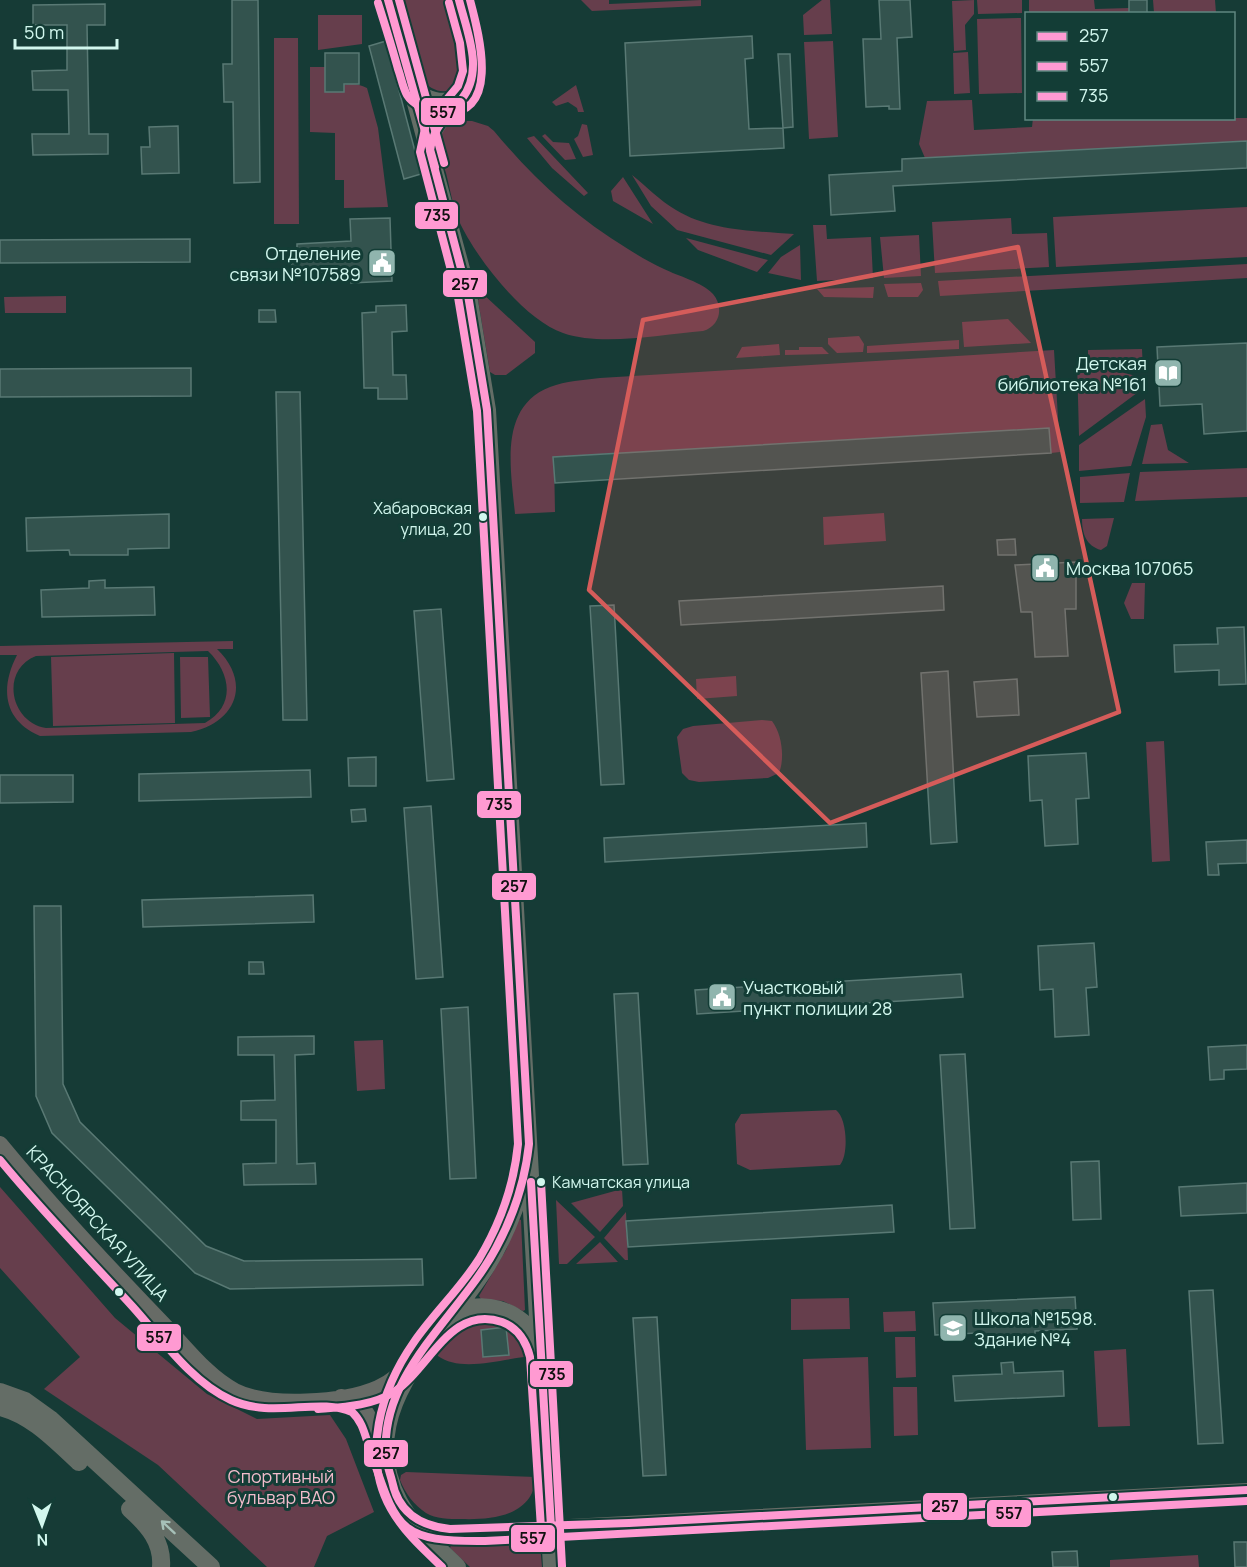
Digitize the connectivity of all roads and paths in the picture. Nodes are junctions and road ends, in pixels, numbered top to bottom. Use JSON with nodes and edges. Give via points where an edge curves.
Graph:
{"nodes":[{"id":1,"x":388,"y":0,"type":"edge"},
{"id":2,"x":459,"y":0,"type":"edge"},
{"id":3,"x":411,"y":80,"type":"junction"},
{"id":4,"x":458,"y":100,"type":"junction"},
{"id":5,"x":430,"y":151,"type":"junction"},
{"id":6,"x":0,"y":1144,"type":"edge"},
{"id":7,"x":530,"y":1144,"type":"junction"},
{"id":8,"x":442,"y":1324,"type":"junction"},
{"id":9,"x":540,"y":1355,"type":"junction"},
{"id":10,"x":416,"y":1358,"type":"junction"},
{"id":11,"x":0,"y":1392,"type":"edge"},
{"id":12,"x":337,"y":1397,"type":"junction"},
{"id":13,"x":0,"y":1407,"type":"edge"},
{"id":14,"x":387,"y":1467,"type":"junction"},
{"id":15,"x":1247,"y":1490,"type":"edge"},
{"id":16,"x":550,"y":1527,"type":"junction"},
{"id":17,"x":160,"y":1567,"type":"edge"},
{"id":18,"x":211,"y":1567,"type":"edge"},
{"id":19,"x":457,"y":1567,"type":"edge"},
{"id":20,"x":552,"y":1567,"type":"edge"}],
"edges":[{"from":1,"to":3,"type":"main road"},
{"from":2,"to":4,"type":"main road","via":[[473,72],[466,93]]},
{"from":3,"to":4,"type":"main road","via":[[423,97]]},
{"from":3,"to":5,"type":"main road"},
{"from":4,"to":5,"type":"main road","via":[[433,128]]},
{"from":5,"to":7,"type":"main road","via":[[468,295],[487,410]]},
{"from":6,"to":12,"type":"street","name":"КРАСНОЯРСКАЯ УЛИЦА","via":[[220,1381],[265,1400]]},
{"from":7,"to":8,"type":"main road","via":[[524,1179],[508,1225],[487,1264]]},
{"from":7,"to":9,"type":"main road"},
{"from":8,"to":9,"type":"main road","via":[[463,1310],[478,1307],[503,1311],[529,1327]]},
{"from":8,"to":10,"type":"main road"},
{"from":9,"to":16,"type":"main road"},
{"from":10,"to":12,"type":"street","name":"КРАСНОЯРСКАЯ УЛИЦА","via":[[387,1384]]},
{"from":10,"to":14,"type":"main road","via":[[389,1421]]},
{"from":18,"to":11,"type":"main road","one_way":true,"via":[[50,1419],[24,1401]]},
{"from":12,"to":14,"type":"street","via":[[363,1407]]},
{"from":13,"to":17,"type":"main road","via":[[43,1429],[144,1522],[156,1539]]},
{"from":14,"to":19,"type":"main road","via":[[394,1491],[408,1516]]},
{"from":15,"to":16,"type":"street"},
{"from":16,"to":20,"type":"main road"}]}
